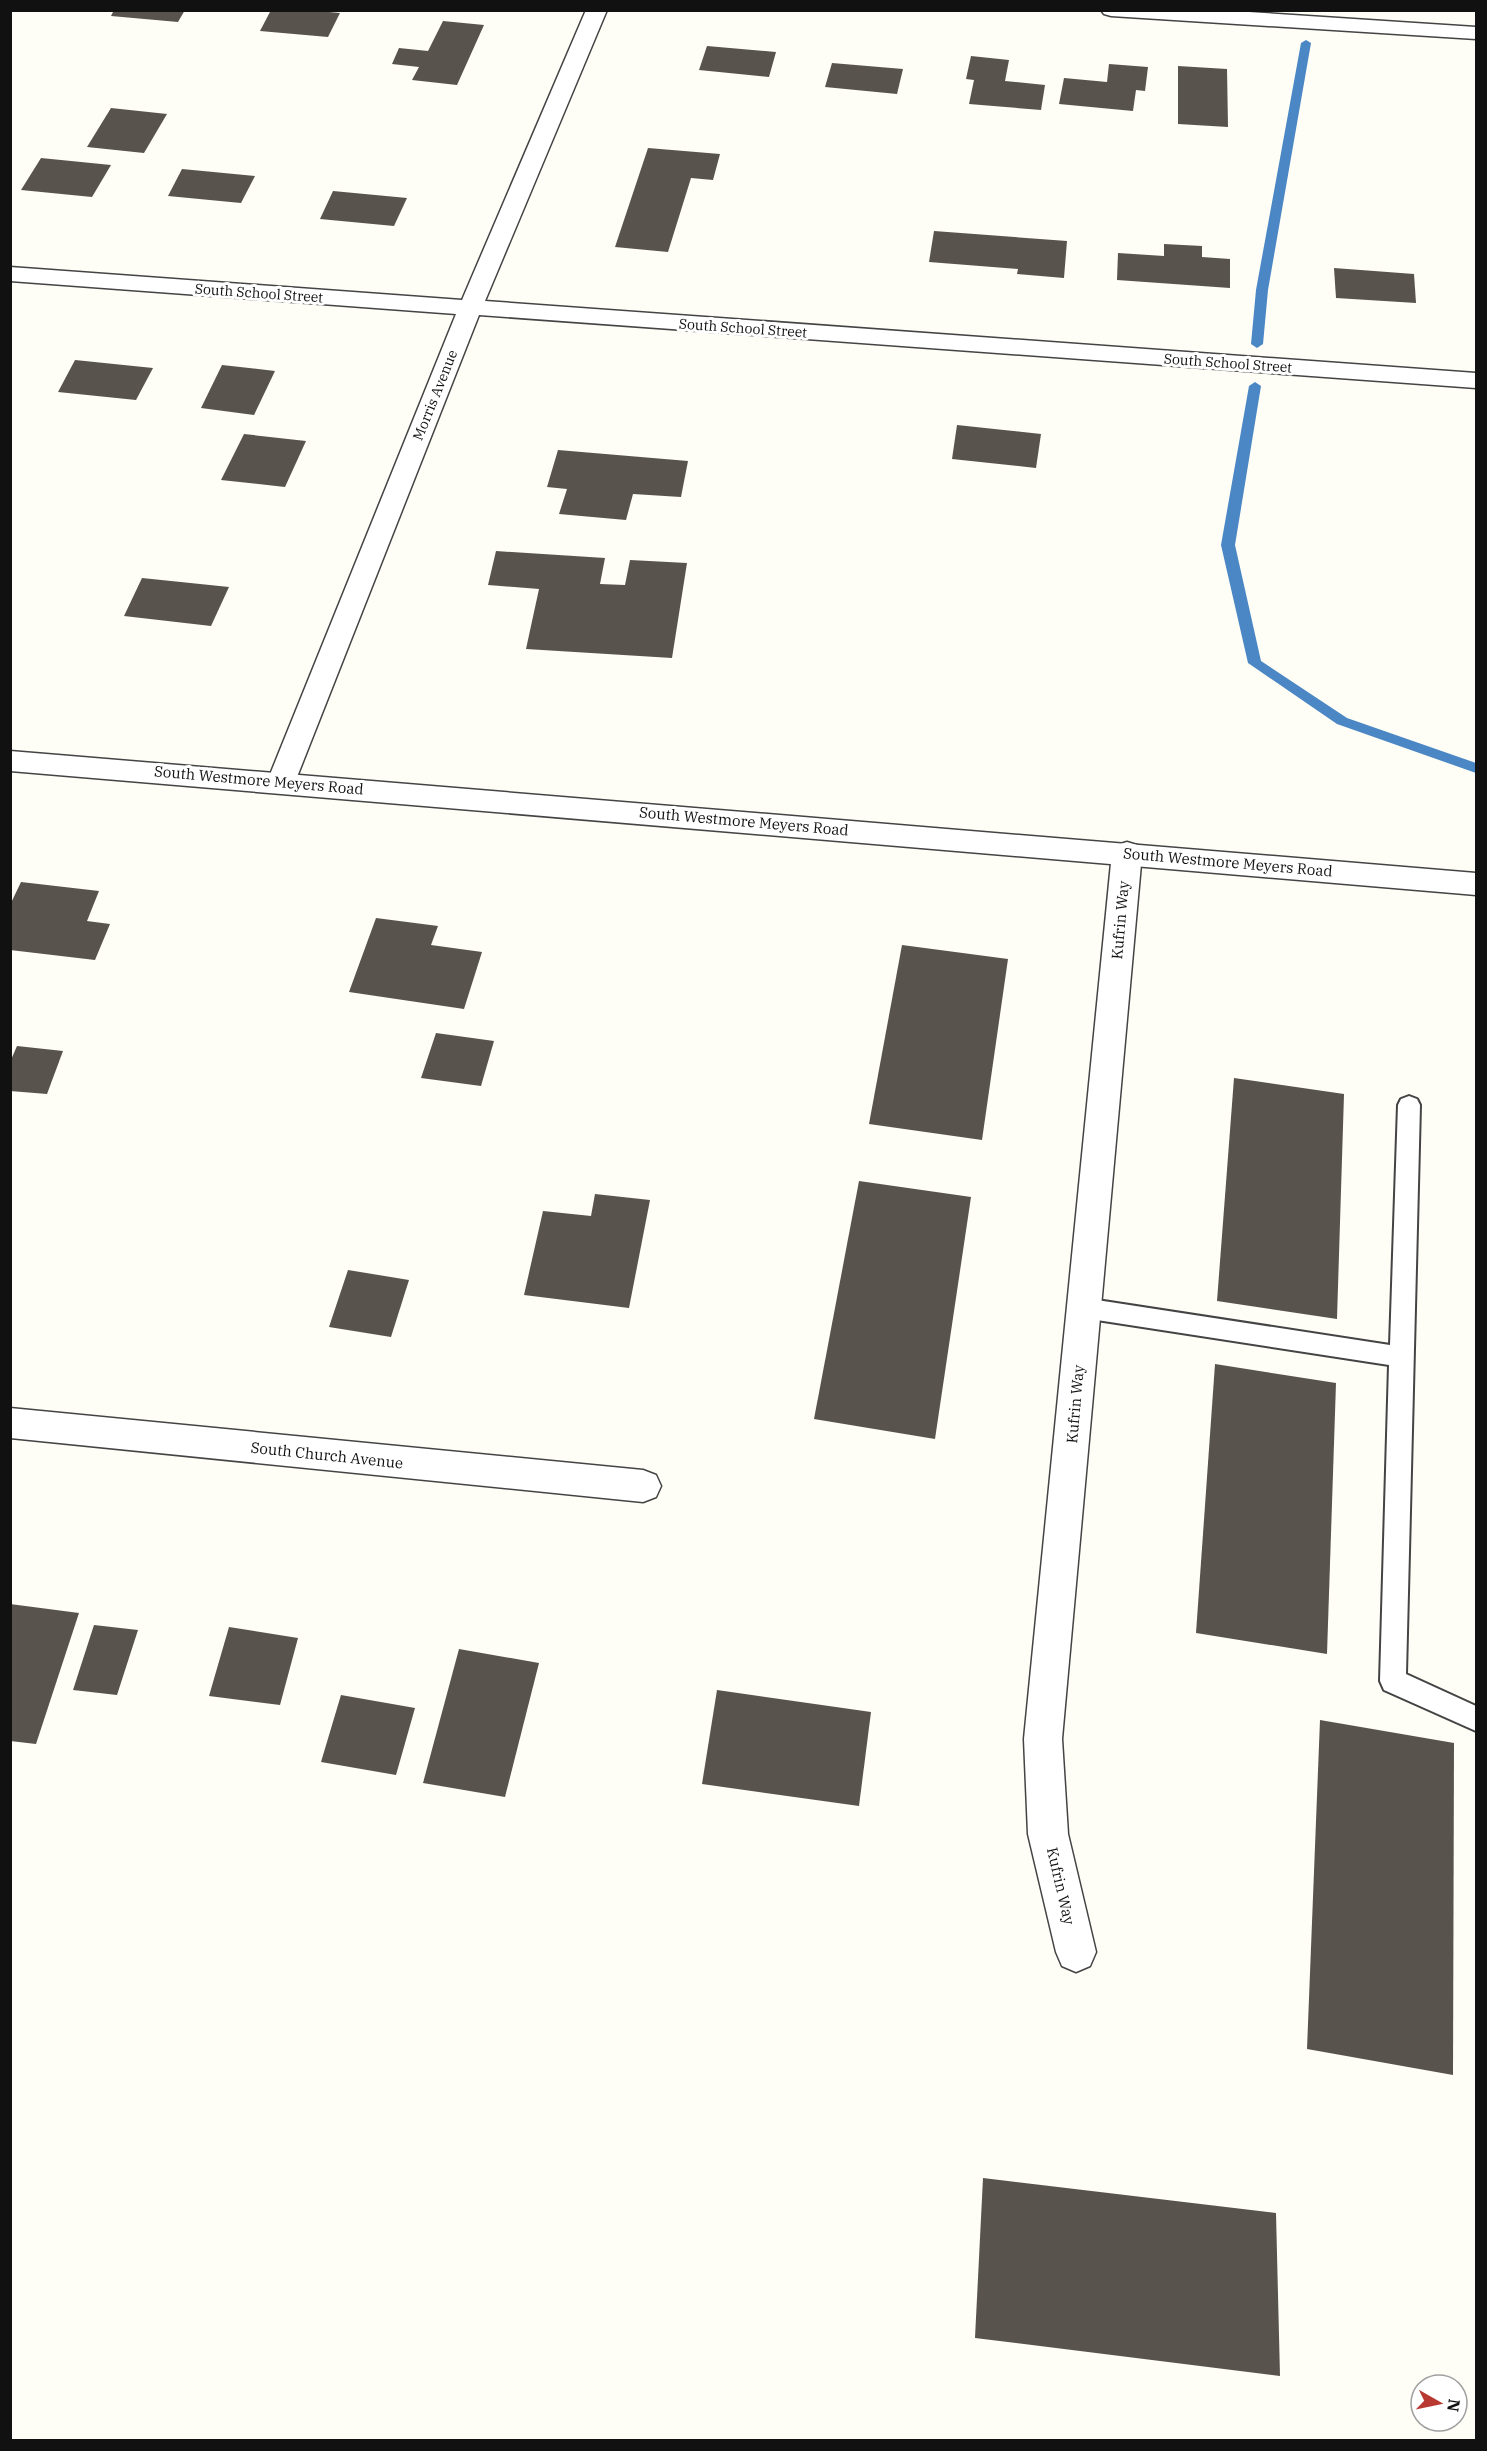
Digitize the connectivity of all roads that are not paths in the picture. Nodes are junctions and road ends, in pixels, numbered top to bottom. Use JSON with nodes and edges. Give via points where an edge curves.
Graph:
{"nodes":[{"id":1,"x":597,"y":10,"type":"edge"},
{"id":2,"x":1111,"y":10,"type":"edge"},
{"id":3,"x":1476,"y":33,"type":"edge"},
{"id":4,"x":10,"y":274,"type":"edge"},
{"id":5,"x":470,"y":308,"type":"junction"},
{"id":6,"x":1476,"y":381,"type":"edge"},
{"id":7,"x":10,"y":761,"type":"edge"},
{"id":8,"x":281,"y":782,"type":"junction"},
{"id":9,"x":1127,"y":853,"type":"junction"},
{"id":10,"x":1476,"y":884,"type":"edge"},
{"id":11,"x":1409,"y":1105,"type":"dead end"},
{"id":12,"x":1084,"y":1308,"type":"junction"},
{"id":13,"x":1401,"y":1358,"type":"junction"},
{"id":14,"x":10,"y":1424,"type":"edge"},
{"id":15,"x":643,"y":1486,"type":"dead end"},
{"id":16,"x":1476,"y":1719,"type":"edge"},
{"id":17,"x":1076,"y":1952,"type":"dead end"}],
"edges":[{"from":1,"to":5,"type":"street","name":"Morris Avenue"},
{"from":2,"to":3,"type":"street"},
{"from":4,"to":5,"type":"street","name":"South School Street"},
{"from":5,"to":6,"type":"street","name":"South School Street"},
{"from":5,"to":8,"type":"street","name":"Morris Avenue"},
{"from":7,"to":8,"type":"street","name":"South Westmore Meyers Road"},
{"from":8,"to":9,"type":"street","name":"South Westmore Meyers Road"},
{"from":9,"to":10,"type":"street","name":"South Westmore Meyers Road"},
{"from":9,"to":12,"type":"street","name":"Kufrin Way"},
{"from":11,"to":13,"type":"lane"},
{"from":12,"to":13,"type":"lane"},
{"from":12,"to":17,"type":"street","name":"Kufrin Way","via":[[1043,1739],[1048,1834]]},
{"from":13,"to":16,"type":"lane","via":[[1393,1681]]},
{"from":14,"to":15,"type":"street","name":"South Church Avenue"}]}
